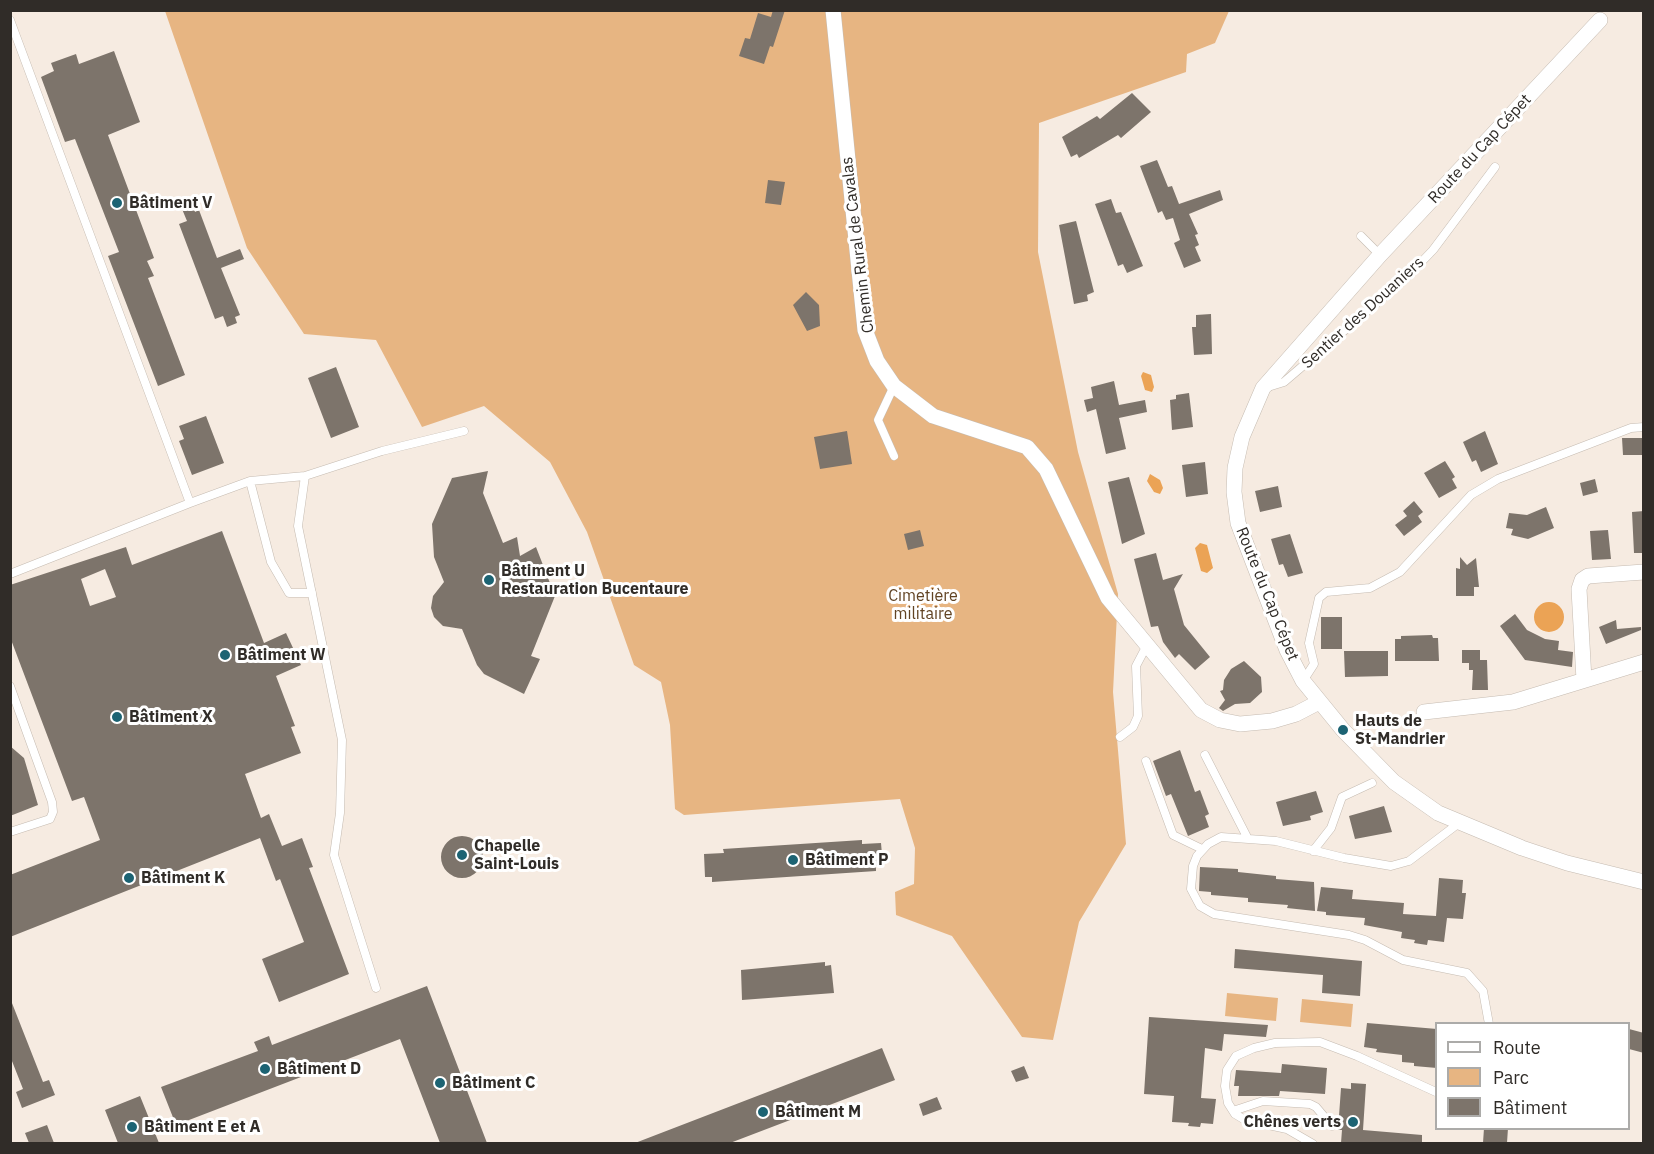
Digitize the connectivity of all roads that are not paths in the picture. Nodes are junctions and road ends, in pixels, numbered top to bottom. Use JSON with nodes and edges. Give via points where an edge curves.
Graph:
{"nodes":[{"id":1,"x":833,"y":10,"type":"edge"},
{"id":2,"x":1604,"y":15,"type":"edge"},
{"id":3,"x":10,"y":20,"type":"edge"},
{"id":4,"x":1495,"y":167,"type":"dead end"},
{"id":5,"x":1361,"y":236,"type":"dead end"},
{"id":6,"x":1380,"y":255,"type":"junction"},
{"id":7,"x":894,"y":386,"type":"junction"},
{"id":8,"x":1263,"y":388,"type":"junction"},
{"id":9,"x":1644,"y":427,"type":"edge"},
{"id":10,"x":464,"y":431,"type":"dead end"},
{"id":11,"x":894,"y":456,"type":"dead end"},
{"id":12,"x":305,"y":476,"type":"junction"},
{"id":13,"x":250,"y":481,"type":"junction"},
{"id":14,"x":190,"y":503,"type":"junction"},
{"id":15,"x":1644,"y":572,"type":"edge"},
{"id":16,"x":10,"y":574,"type":"edge"},
{"id":17,"x":312,"y":593,"type":"junction"},
{"id":18,"x":1146,"y":647,"type":"junction"},
{"id":19,"x":1644,"y":662,"type":"edge"},
{"id":20,"x":1584,"y":680,"type":"junction"},
{"id":21,"x":1303,"y":681,"type":"junction"},
{"id":22,"x":10,"y":686,"type":"edge"},
{"id":23,"x":1319,"y":702,"type":"junction"},
{"id":24,"x":1424,"y":712,"type":"dead end"},
{"id":25,"x":1120,"y":737,"type":"dead end"},
{"id":26,"x":1205,"y":754,"type":"dead end"},
{"id":27,"x":1146,"y":761,"type":"dead end"},
{"id":28,"x":1372,"y":783,"type":"dead end"},
{"id":29,"x":1459,"y":822,"type":"junction"},
{"id":30,"x":10,"y":832,"type":"edge"},
{"id":31,"x":1247,"y":837,"type":"junction"},
{"id":32,"x":1202,"y":849,"type":"junction"},
{"id":33,"x":1313,"y":851,"type":"junction"},
{"id":34,"x":1644,"y":882,"type":"edge"},
{"id":35,"x":376,"y":988,"type":"dead end"},
{"id":36,"x":1489,"y":1022,"type":"edge"},
{"id":37,"x":1435,"y":1091,"type":"edge"},
{"id":38,"x":1233,"y":1111,"type":"junction"},
{"id":39,"x":1332,"y":1126,"type":"dead end"},
{"id":40,"x":1313,"y":1143,"type":"edge"}],
"edges":[{"from":1,"to":7,"type":"street","name":"Chemin Rural de Cavalas","via":[[866,330],[877,361]]},
{"from":2,"to":6,"type":"street","name":"Route du Cap Cépet"},
{"from":3,"to":14,"type":"lane"},
{"from":4,"to":8,"type":"lane","name":"Sentier des Douaniers","via":[[1433,250],[1406,278],[1284,382]]},
{"from":5,"to":6,"type":"lane"},
{"from":6,"to":8,"type":"street","name":"Route du Cap Cépet"},
{"from":7,"to":11,"type":"lane","via":[[878,420]]},
{"from":7,"to":18,"type":"street","name":"Chemin Rural de Cavalas","via":[[933,416],[1027,447],[1046,469],[1108,598]]},
{"from":8,"to":21,"type":"street","name":"Route du Cap Cépet","via":[[1242,437],[1235,468],[1238,523],[1287,650]]},
{"from":9,"to":21,"type":"lane","via":[[1631,428],[1498,478],[1471,495],[1400,572],[1370,588],[1326,592],[1319,598],[1309,643],[1314,664]]},
{"from":10,"to":12,"type":"lane"},
{"from":12,"to":13,"type":"lane"},
{"from":12,"to":17,"type":"lane","via":[[298,526]]},
{"from":13,"to":14,"type":"lane"},
{"from":13,"to":17,"type":"lane","via":[[271,562],[289,593]]},
{"from":14,"to":16,"type":"lane"},
{"from":15,"to":20,"type":"street","via":[[1588,576],[1582,580],[1579,589]]},
{"from":17,"to":35,"type":"lane","via":[[342,740],[340,813],[334,855]]},
{"from":18,"to":23,"type":"street","name":"Chemin Rural de Cavalas","via":[[1201,710],[1220,720],[1272,721]]},
{"from":18,"to":25,"type":"lane","via":[[1136,666],[1138,716],[1133,727]]},
{"from":19,"to":20,"type":"street"},
{"from":20,"to":24,"type":"street","via":[[1513,702]]},
{"from":21,"to":23,"type":"street","name":"Route du Cap Cépet"},
{"from":22,"to":30,"type":"lane","via":[[53,812],[50,819]]},
{"from":23,"to":29,"type":"street","name":"Route du Cap Cépet","via":[[1394,782],[1438,813]]},
{"from":26,"to":31,"type":"lane"},
{"from":27,"to":32,"type":"lane","via":[[1173,835]]},
{"from":28,"to":33,"type":"lane","via":[[1342,797],[1331,828]]},
{"from":29,"to":33,"type":"lane","via":[[1400,865]]},
{"from":29,"to":34,"type":"street","name":"Route du Cap Cépet","via":[[1567,863]]},
{"from":31,"to":32,"type":"lane","via":[[1221,837]]},
{"from":31,"to":33,"type":"lane"},
{"from":32,"to":36,"type":"lane","via":[[1193,866],[1191,889],[1193,898],[1207,912],[1349,935],[1403,960],[1467,973],[1483,990]]},
{"from":37,"to":38,"type":"lane","via":[[1330,1045],[1307,1041],[1275,1043],[1244,1051],[1231,1062],[1225,1086]]},
{"from":38,"to":39,"type":"lane","via":[[1263,1101],[1310,1104]]},
{"from":38,"to":40,"type":"lane","via":[[1245,1120],[1287,1129]]}]}
